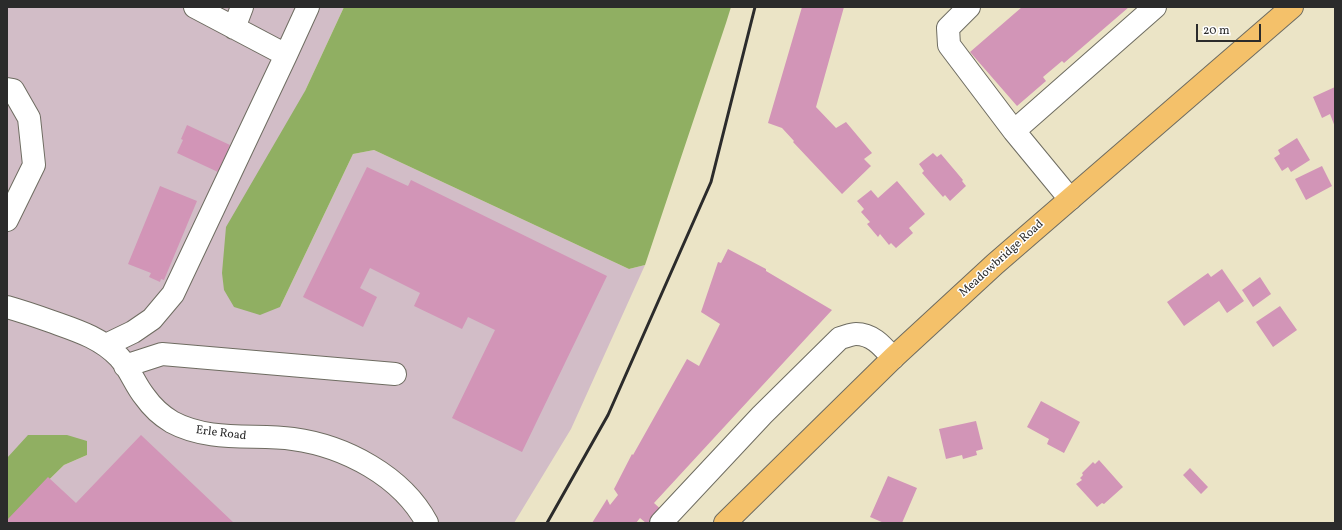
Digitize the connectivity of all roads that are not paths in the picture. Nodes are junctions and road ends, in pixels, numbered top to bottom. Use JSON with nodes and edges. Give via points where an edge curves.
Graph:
{"nodes":[{"id":1,"x":195,"y":7,"type":"edge"},
{"id":2,"x":242,"y":7,"type":"edge"},
{"id":3,"x":308,"y":7,"type":"edge"},
{"id":4,"x":969,"y":7,"type":"edge"},
{"id":5,"x":1155,"y":7,"type":"edge"},
{"id":6,"x":1292,"y":7,"type":"edge"},
{"id":7,"x":234,"y":28,"type":"junction"},
{"id":8,"x":286,"y":56,"type":"junction"},
{"id":9,"x":7,"y":89,"type":"edge"},
{"id":10,"x":1014,"y":131,"type":"junction"},
{"id":11,"x":1070,"y":199,"type":"junction"},
{"id":12,"x":7,"y":220,"type":"edge"},
{"id":13,"x":7,"y":307,"type":"edge"},
{"id":14,"x":106,"y":345,"type":"junction"},
{"id":15,"x":893,"y":358,"type":"junction"},
{"id":16,"x":125,"y":366,"type":"junction"},
{"id":17,"x":395,"y":374,"type":"dead end"},
{"id":18,"x":427,"y":523,"type":"edge"},
{"id":19,"x":661,"y":523,"type":"edge"},
{"id":20,"x":725,"y":523,"type":"edge"}],
"edges":[{"from":1,"to":7,"type":"street"},
{"from":2,"to":7,"type":"street"},
{"from":3,"to":8,"type":"street"},
{"from":4,"to":10,"type":"street","via":[[948,28],[949,45]]},
{"from":5,"to":10,"type":"street"},
{"from":6,"to":11,"type":"main road","name":"Meadowbridge Road"},
{"from":7,"to":8,"type":"street"},
{"from":8,"to":14,"type":"street","via":[[173,294],[152,319]]},
{"from":9,"to":12,"type":"street","via":[[13,90],[29,118],[34,165]]},
{"from":10,"to":11,"type":"street"},
{"from":11,"to":15,"type":"main road","name":"Meadowbridge Road"},
{"from":13,"to":14,"type":"street","name":"Erle Road","via":[[85,333]]},
{"from":14,"to":16,"type":"street","name":"Erle Road"},
{"from":15,"to":19,"type":"street","via":[[878,342],[869,337],[855,334],[840,338],[762,415]]},
{"from":15,"to":20,"type":"main road","name":"Meadowbridge Road"},
{"from":16,"to":17,"type":"street","via":[[162,354]]},
{"from":16,"to":18,"type":"street","name":"Erle Road","via":[[145,397],[171,421],[191,431],[234,437],[294,440],[351,456],[382,473],[404,492]]}]}
